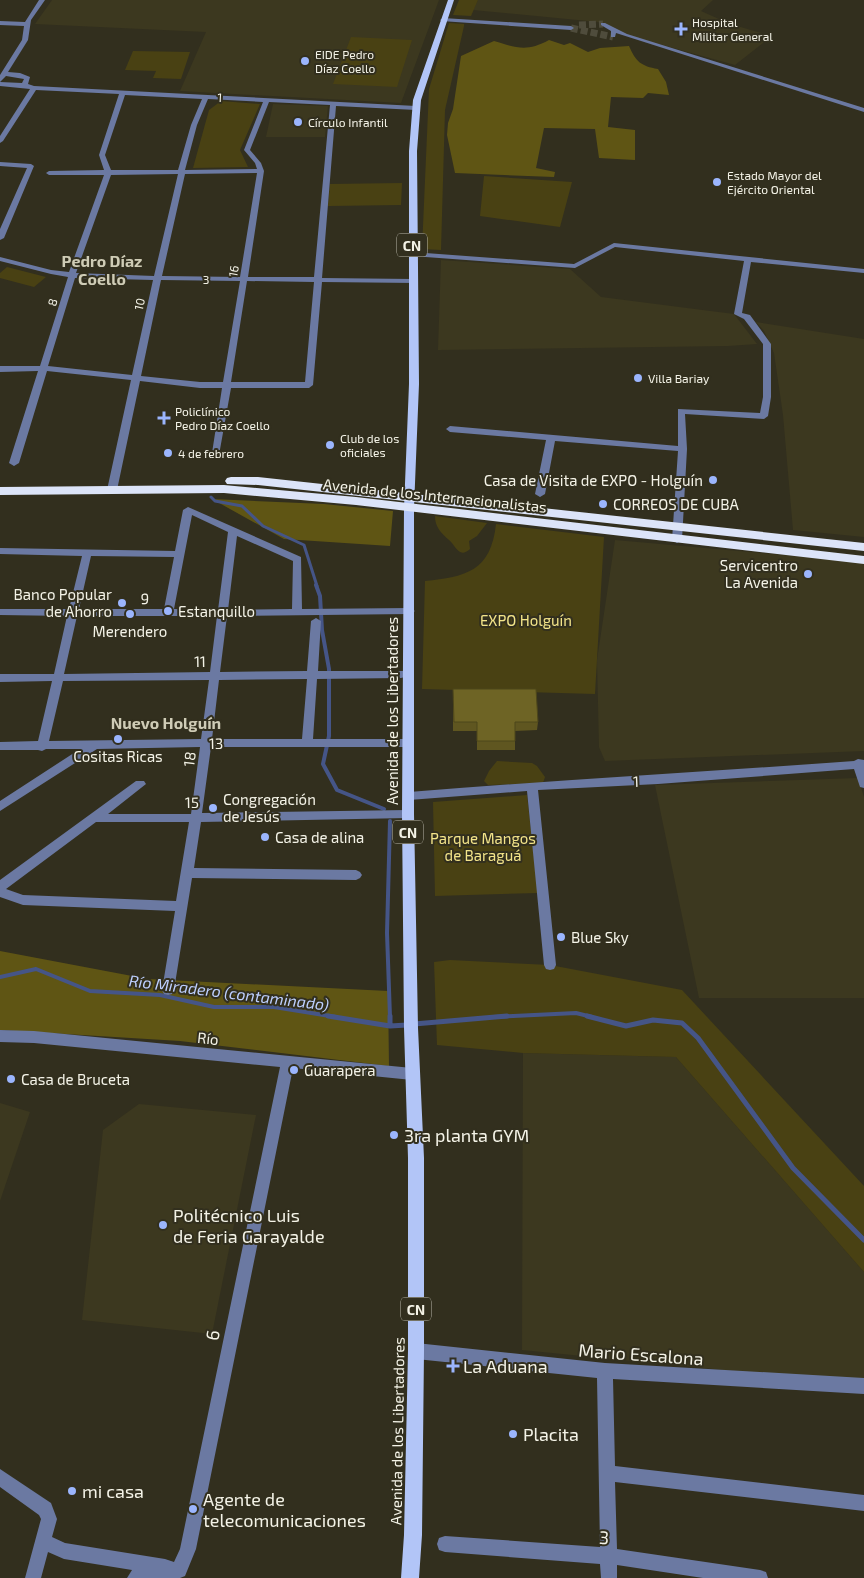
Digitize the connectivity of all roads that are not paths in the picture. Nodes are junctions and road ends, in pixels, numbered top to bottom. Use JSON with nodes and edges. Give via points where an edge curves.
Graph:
{"nodes":[{"id":1,"x":42,"y":0,"type":"edge"},
{"id":2,"x":451,"y":0,"type":"edge"},
{"id":3,"x":444,"y":18,"type":"junction"},
{"id":4,"x":0,"y":23,"type":"edge"},
{"id":5,"x":27,"y":24,"type":"junction"},
{"id":6,"x":602,"y":24,"type":"tunnel mouth"},
{"id":7,"x":572,"y":27,"type":"tunnel mouth"},
{"id":8,"x":2,"y":77,"type":"edge"},
{"id":9,"x":0,"y":84,"type":"edge"},
{"id":10,"x":24,"y":85,"type":"junction"},
{"id":11,"x":34,"y":88,"type":"junction"},
{"id":12,"x":124,"y":92,"type":"junction"},
{"id":13,"x":206,"y":96,"type":"junction"},
{"id":14,"x":267,"y":100,"type":"junction"},
{"id":15,"x":333,"y":104,"type":"junction"},
{"id":16,"x":416,"y":108,"type":"junction"},
{"id":17,"x":864,"y":110,"type":"edge"},
{"id":18,"x":0,"y":141,"type":"edge"},
{"id":19,"x":0,"y":164,"type":"edge"},
{"id":20,"x":261,"y":171,"type":"junction"},
{"id":21,"x":108,"y":172,"type":"junction"},
{"id":22,"x":182,"y":172,"type":"junction"},
{"id":23,"x":49,"y":173,"type":"dead end"},
{"id":24,"x":0,"y":238,"type":"edge"},
{"id":25,"x":412,"y":254,"type":"junction"},
{"id":26,"x":0,"y":259,"type":"edge"},
{"id":27,"x":748,"y":259,"type":"junction"},
{"id":28,"x":864,"y":271,"type":"edge"},
{"id":29,"x":72,"y":275,"type":"junction"},
{"id":30,"x":157,"y":279,"type":"junction"},
{"id":31,"x":245,"y":280,"type":"junction"},
{"id":32,"x":319,"y":280,"type":"junction"},
{"id":33,"x":413,"y":281,"type":"junction"},
{"id":34,"x":45,"y":368,"type":"junction"},
{"id":35,"x":0,"y":369,"type":"edge"},
{"id":36,"x":135,"y":378,"type":"junction"},
{"id":37,"x":227,"y":385,"type":"junction"},
{"id":38,"x":450,"y":429,"type":"dead end"},
{"id":39,"x":551,"y":437,"type":"junction"},
{"id":40,"x":683,"y":449,"type":"junction"},
{"id":41,"x":216,"y":454,"type":"dead end"},
{"id":42,"x":14,"y":463,"type":"dead end"},
{"id":43,"x":0,"y":480,"type":"edge"},
{"id":44,"x":113,"y":485,"type":"junction"},
{"id":45,"x":0,"y":491,"type":"edge"},
{"id":46,"x":540,"y":494,"type":"dead end"},
{"id":47,"x":410,"y":502,"type":"junction"},
{"id":48,"x":233,"y":531,"type":"junction"},
{"id":49,"x":678,"y":534,"type":"junction"},
{"id":50,"x":864,"y":547,"type":"edge"},
{"id":51,"x":0,"y":551,"type":"edge"},
{"id":52,"x":86,"y":552,"type":"junction"},
{"id":53,"x":178,"y":554,"type":"junction"},
{"id":54,"x":864,"y":560,"type":"edge"},
{"id":55,"x":410,"y":611,"type":"junction"},
{"id":56,"x":0,"y":612,"type":"edge"},
{"id":57,"x":72,"y":613,"type":"junction"},
{"id":58,"x":168,"y":613,"type":"junction"},
{"id":59,"x":222,"y":613,"type":"junction"},
{"id":60,"x":297,"y":613,"type":"junction"},
{"id":61,"x":316,"y":621,"type":"dead end"},
{"id":62,"x":401,"y":674,"type":"dead end"},
{"id":63,"x":312,"y":675,"type":"junction"},
{"id":64,"x":215,"y":676,"type":"junction"},
{"id":65,"x":57,"y":677,"type":"junction"},
{"id":66,"x":0,"y":678,"type":"edge"},
{"id":67,"x":307,"y":742,"type":"junction"},
{"id":68,"x":206,"y":743,"type":"junction"},
{"id":69,"x":403,"y":743,"type":"dead end"},
{"id":70,"x":0,"y":746,"type":"edge"},
{"id":71,"x":93,"y":746,"type":"junction"},
{"id":72,"x":42,"y":747,"type":"junction"},
{"id":73,"x":861,"y":764,"type":"edge"},
{"id":74,"x":140,"y":784,"type":"dead end"},
{"id":75,"x":864,"y":784,"type":"edge"},
{"id":76,"x":532,"y":787,"type":"junction"},
{"id":77,"x":409,"y":796,"type":"junction"},
{"id":78,"x":0,"y":807,"type":"edge"},
{"id":79,"x":408,"y":814,"type":"junction"},
{"id":80,"x":196,"y":817,"type":"junction"},
{"id":81,"x":96,"y":818,"type":"junction"},
{"id":82,"x":187,"y":873,"type":"junction"},
{"id":83,"x":356,"y":875,"type":"dead end"},
{"id":84,"x":0,"y":887,"type":"edge"},
{"id":85,"x":0,"y":892,"type":"edge"},
{"id":86,"x":182,"y":906,"type":"junction"},
{"id":87,"x":550,"y":965,"type":"dead end"},
{"id":88,"x":168,"y":990,"type":"dead end"},
{"id":89,"x":0,"y":1036,"type":"edge"},
{"id":90,"x":287,"y":1063,"type":"junction"},
{"id":91,"x":412,"y":1074,"type":"junction"},
{"id":92,"x":416,"y":1351,"type":"junction"},
{"id":93,"x":605,"y":1371,"type":"junction"},
{"id":94,"x":864,"y":1386,"type":"edge"},
{"id":95,"x":607,"y":1472,"type":"junction"},
{"id":96,"x":0,"y":1477,"type":"edge"},
{"id":97,"x":864,"y":1504,"type":"edge"},
{"id":98,"x":43,"y":1542,"type":"junction"},
{"id":99,"x":445,"y":1544,"type":"dead end"},
{"id":100,"x":609,"y":1556,"type":"junction"},
{"id":101,"x":179,"y":1570,"type":"junction"},
{"id":102,"x":34,"y":1578,"type":"edge"},
{"id":103,"x":136,"y":1578,"type":"edge"},
{"id":104,"x":410,"y":1578,"type":"edge"},
{"id":105,"x":609,"y":1578,"type":"edge"},
{"id":106,"x":760,"y":1578,"type":"edge"}],
"edges":[{"from":1,"to":5,"type":"street"},
{"from":2,"to":3,"type":"main road","name":"Avenida de los Libertadores","number":"CN"},
{"from":3,"to":7,"type":"street"},
{"from":3,"to":16,"type":"main road","name":"Avenida de los Libertadores","number":"CN"},
{"from":4,"to":5,"type":"street"},
{"from":5,"to":8,"type":"street","via":[[25,40]]},
{"from":6,"to":17,"type":"street","via":[[614,34]]},
{"from":8,"to":10,"type":"street","name":"1","via":[[24,76],[28,78]]},
{"from":9,"to":10,"type":"street","name":"1"},
{"from":10,"to":11,"type":"street","name":"1"},
{"from":11,"to":12,"type":"street","name":"1"},
{"from":11,"to":18,"type":"street"},
{"from":12,"to":13,"type":"street","name":"1"},
{"from":12,"to":21,"type":"street","name":"8","via":[[102,155]]},
{"from":13,"to":14,"type":"street","name":"1"},
{"from":13,"to":22,"type":"street","name":"10","via":[[197,112]]},
{"from":14,"to":15,"type":"street","name":"1"},
{"from":14,"to":20,"type":"street","via":[[247,150]]},
{"from":15,"to":16,"type":"street","name":"1"},
{"from":15,"to":32,"type":"street"},
{"from":16,"to":25,"type":"main road","name":"Avenida de los Libertadores","number":"CN"},
{"from":19,"to":24,"type":"street","via":[[31,166]]},
{"from":20,"to":22,"type":"street"},
{"from":20,"to":31,"type":"street","name":"16"},
{"from":21,"to":22,"type":"street"},
{"from":21,"to":23,"type":"street"},
{"from":21,"to":29,"type":"street","name":"8"},
{"from":22,"to":30,"type":"street","name":"10"},
{"from":25,"to":27,"type":"street","via":[[575,266],[614,245]]},
{"from":25,"to":33,"type":"main road","name":"Avenida de los Libertadores","number":"CN"},
{"from":26,"to":29,"type":"street","name":"3"},
{"from":27,"to":28,"type":"street"},
{"from":27,"to":40,"type":"street","via":[[738,314],[747,316],[768,344],[764,416],[681,412]]},
{"from":29,"to":30,"type":"street","name":"3"},
{"from":29,"to":34,"type":"street","name":"8"},
{"from":30,"to":31,"type":"street","name":"3"},
{"from":30,"to":36,"type":"street","name":"10"},
{"from":31,"to":32,"type":"street","name":"3"},
{"from":31,"to":37,"type":"street","name":"16"},
{"from":32,"to":33,"type":"street","name":"3"},
{"from":32,"to":37,"type":"street","via":[[309,385]]},
{"from":33,"to":47,"type":"main road","name":"Avenida de los Libertadores","number":"CN"},
{"from":34,"to":35,"type":"street"},
{"from":34,"to":36,"type":"street"},
{"from":34,"to":42,"type":"street","name":"8"},
{"from":36,"to":37,"type":"street"},
{"from":36,"to":44,"type":"street","name":"10"},
{"from":37,"to":41,"type":"street","name":"16"},
{"from":38,"to":39,"type":"street"},
{"from":39,"to":40,"type":"street"},
{"from":39,"to":46,"type":"street"},
{"from":40,"to":49,"type":"street"},
{"from":43,"to":44,"type":"highway","name":"Avenida de los Internacionalistas"},
{"from":44,"to":45,"type":"highway","name":"Avenida de los Internacionalistas"},
{"from":44,"to":47,"type":"highway","name":"Avenida de los Internacionalistas"},
{"from":47,"to":49,"type":"highway","name":"Avenida de los Internacionalistas"},
{"from":47,"to":55,"type":"main road","name":"Avenida de los Libertadores","number":"CN"},
{"from":48,"to":53,"type":"street","via":[[188,510]]},
{"from":48,"to":59,"type":"street","name":"18"},
{"from":48,"to":60,"type":"street","via":[[299,561]]},
{"from":49,"to":50,"type":"highway","name":"Avenida de los Internacionalistas"},
{"from":49,"to":54,"type":"highway","name":"Avenida de los Internacionalistas"},
{"from":51,"to":52,"type":"street"},
{"from":52,"to":53,"type":"street"},
{"from":52,"to":57,"type":"street"},
{"from":53,"to":58,"type":"street"},
{"from":55,"to":60,"type":"street","name":"9"},
{"from":55,"to":77,"type":"main road","name":"Avenida de los Libertadores","number":"CN"},
{"from":56,"to":57,"type":"street","name":"9"},
{"from":57,"to":58,"type":"street","name":"9"},
{"from":57,"to":65,"type":"street"},
{"from":58,"to":59,"type":"street","name":"9"},
{"from":59,"to":60,"type":"street","name":"9"},
{"from":59,"to":64,"type":"street","name":"18"},
{"from":61,"to":63,"type":"street"},
{"from":62,"to":63,"type":"street","name":"11"},
{"from":63,"to":64,"type":"street","name":"11"},
{"from":63,"to":67,"type":"street"},
{"from":64,"to":65,"type":"street","name":"11"},
{"from":64,"to":68,"type":"street","name":"18"},
{"from":65,"to":66,"type":"street","name":"11"},
{"from":65,"to":72,"type":"street"},
{"from":67,"to":68,"type":"street","name":"13"},
{"from":67,"to":69,"type":"street","name":"13"},
{"from":68,"to":71,"type":"street","name":"13"},
{"from":68,"to":80,"type":"street","name":"18"},
{"from":70,"to":72,"type":"street","name":"13"},
{"from":71,"to":72,"type":"street","name":"13"},
{"from":71,"to":78,"type":"street"},
{"from":73,"to":75,"type":"street"},
{"from":73,"to":76,"type":"street","name":"1"},
{"from":74,"to":81,"type":"street"},
{"from":76,"to":77,"type":"street","name":"1"},
{"from":76,"to":87,"type":"street"},
{"from":77,"to":79,"type":"main road","name":"Avenida de los Libertadores","number":"CN"},
{"from":79,"to":80,"type":"street","name":"15"},
{"from":79,"to":91,"type":"main road","name":"Avenida de los Libertadores","number":"CN"},
{"from":80,"to":81,"type":"street","name":"15"},
{"from":80,"to":82,"type":"street","name":"18"},
{"from":81,"to":84,"type":"street"},
{"from":82,"to":83,"type":"street"},
{"from":82,"to":86,"type":"street","name":"18"},
{"from":85,"to":86,"type":"street","via":[[23,900]]},
{"from":86,"to":88,"type":"street","name":"18"},
{"from":89,"to":90,"type":"street","name":"Río"},
{"from":90,"to":91,"type":"street","name":"Río"},
{"from":90,"to":101,"type":"street","name":"6","via":[[188,1550]]},
{"from":91,"to":92,"type":"main road","name":"Avenida de los Libertadores","number":"CN","via":[[416,1158]]},
{"from":92,"to":93,"type":"street","name":"Mario Escalona"},
{"from":92,"to":104,"type":"main road","name":"Avenida de los Libertadores","number":"CN"},
{"from":93,"to":94,"type":"street","name":"Mario Escalona"},
{"from":93,"to":95,"type":"street"},
{"from":95,"to":97,"type":"street"},
{"from":95,"to":100,"type":"street"},
{"from":96,"to":98,"type":"street","via":[[46,1509],[49,1519]]},
{"from":98,"to":101,"type":"street","via":[[64,1551]]},
{"from":98,"to":102,"type":"street"},
{"from":99,"to":100,"type":"street","name":"3"},
{"from":100,"to":105,"type":"street"},
{"from":100,"to":106,"type":"street","name":"3"},
{"from":101,"to":103,"type":"street","via":[[140,1574]]}]}
